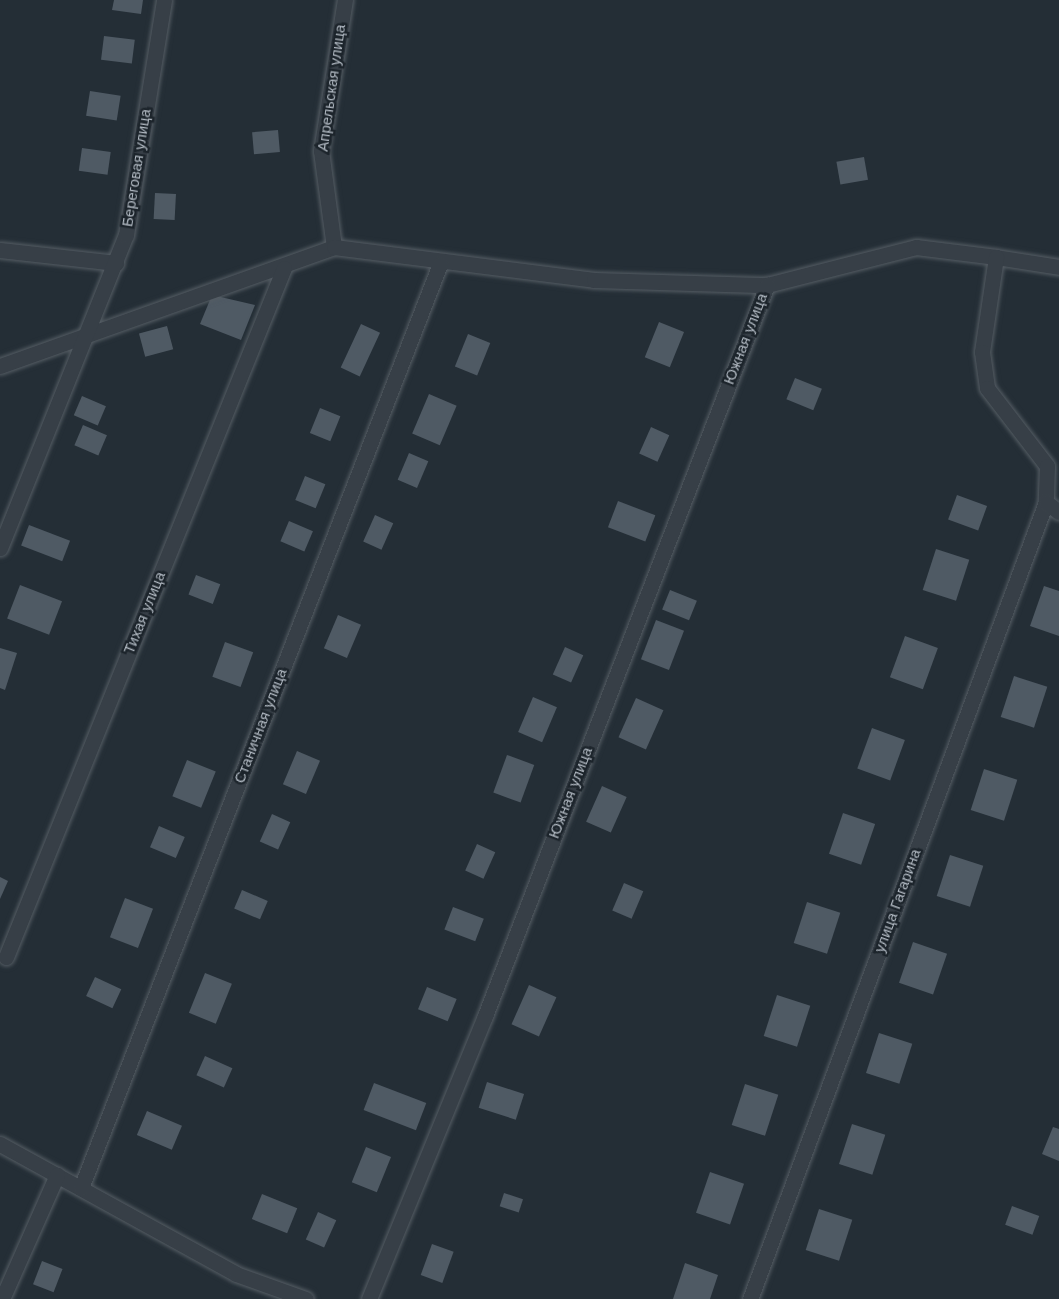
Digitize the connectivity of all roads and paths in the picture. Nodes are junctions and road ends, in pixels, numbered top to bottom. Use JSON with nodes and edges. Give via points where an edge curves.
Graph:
{"nodes":[{"id":1,"x":164,"y":0,"type":"edge"},
{"id":2,"x":345,"y":0,"type":"edge"},
{"id":3,"x":334,"y":247,"type":"junction"},
{"id":4,"x":0,"y":250,"type":"edge"},
{"id":5,"x":996,"y":257,"type":"junction"},
{"id":6,"x":116,"y":263,"type":"junction"},
{"id":7,"x":440,"y":264,"type":"junction"},
{"id":8,"x":1059,"y":267,"type":"edge"},
{"id":9,"x":284,"y":268,"type":"junction"},
{"id":10,"x":767,"y":285,"type":"junction"},
{"id":11,"x":91,"y":330,"type":"junction"},
{"id":12,"x":0,"y":366,"type":"edge"},
{"id":13,"x":1046,"y":502,"type":"junction"},
{"id":14,"x":1059,"y":512,"type":"edge"},
{"id":15,"x":0,"y":548,"type":"edge"},
{"id":16,"x":6,"y":957,"type":"dead end"},
{"id":17,"x":0,"y":1144,"type":"edge"},
{"id":18,"x":57,"y":1175,"type":"junction"},
{"id":19,"x":81,"y":1188,"type":"junction"},
{"id":20,"x":2,"y":1299,"type":"edge"},
{"id":21,"x":306,"y":1299,"type":"edge"},
{"id":22,"x":369,"y":1299,"type":"edge"},
{"id":23,"x":750,"y":1299,"type":"edge"}],
"edges":[{"from":1,"to":6,"type":"street","name":"Береговая улица","via":[[126,235]]},
{"from":2,"to":3,"type":"street","name":"Апрельская улица","via":[[321,151]]},
{"from":3,"to":7,"type":"street"},
{"from":3,"to":9,"type":"street"},
{"from":4,"to":6,"type":"street"},
{"from":5,"to":8,"type":"street"},
{"from":5,"to":10,"type":"street","via":[[916,247]]},
{"from":5,"to":13,"type":"street","name":"улица Гагарина","via":[[982,352],[987,388],[1047,466]]},
{"from":6,"to":11,"type":"street","name":"Береговая улица"},
{"from":7,"to":10,"type":"street","via":[[594,280]]},
{"from":7,"to":19,"type":"street","name":"Станичная улица"},
{"from":9,"to":11,"type":"street"},
{"from":9,"to":16,"type":"street","name":"Тихая улица"},
{"from":10,"to":22,"type":"street","name":"Южная улица","via":[[485,1016]]},
{"from":11,"to":12,"type":"street"},
{"from":11,"to":15,"type":"street"},
{"from":13,"to":14,"type":"street"},
{"from":13,"to":23,"type":"street","name":"улица Гагарина"},
{"from":17,"to":18,"type":"street"},
{"from":18,"to":19,"type":"street"},
{"from":18,"to":20,"type":"street"},
{"from":19,"to":21,"type":"street","via":[[236,1274]]}]}
